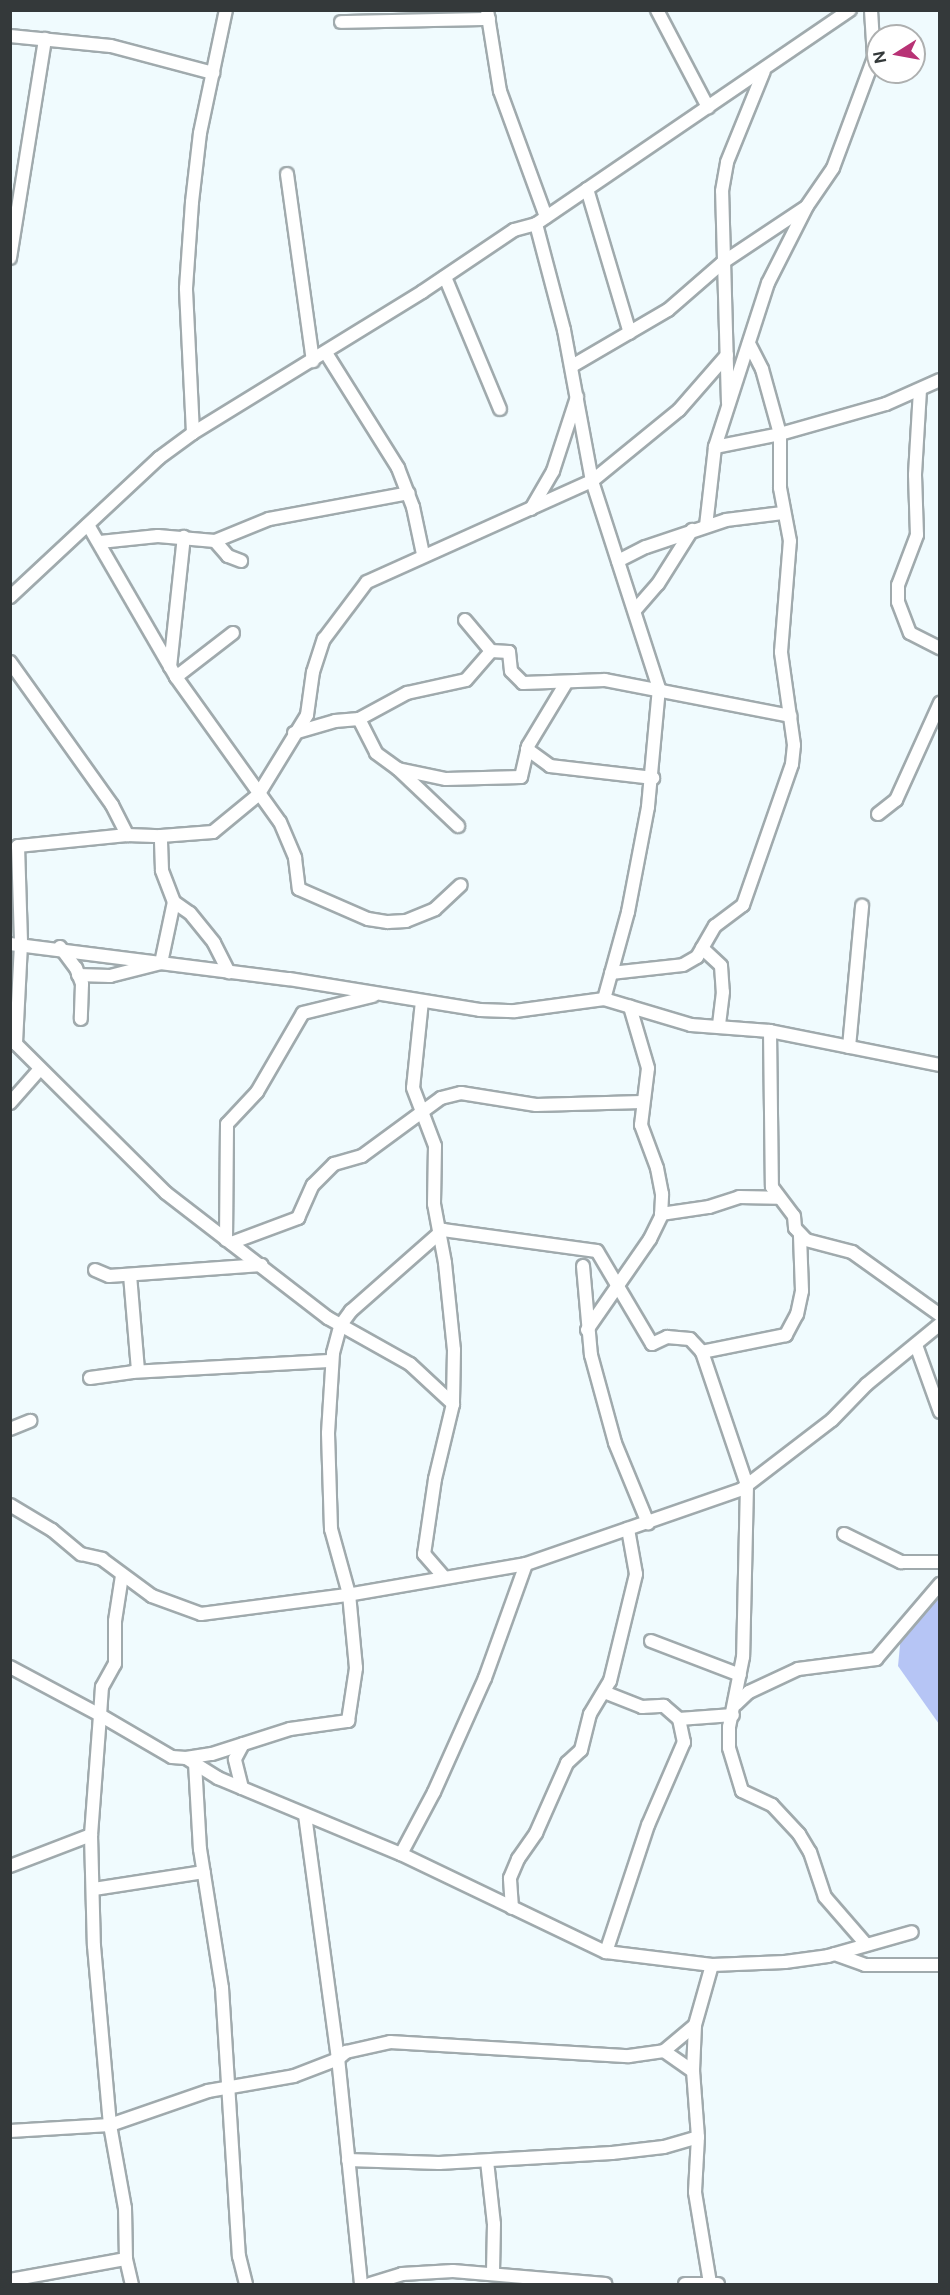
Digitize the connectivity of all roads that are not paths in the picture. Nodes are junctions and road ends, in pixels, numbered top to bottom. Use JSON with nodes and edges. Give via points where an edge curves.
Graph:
{"nodes":[{"id":1,"x":226,"y":10,"type":"edge"},
{"id":2,"x":657,"y":10,"type":"edge"},
{"id":3,"x":850,"y":10,"type":"edge"},
{"id":4,"x":871,"y":10,"type":"edge"},
{"id":5,"x":488,"y":15,"type":"edge"},
{"id":6,"x":341,"y":22,"type":"dead end"},
{"id":7,"x":10,"y":36,"type":"edge"},
{"id":8,"x":45,"y":39,"type":"junction"},
{"id":9,"x":764,"y":71,"type":"junction"},
{"id":10,"x":213,"y":73,"type":"junction"},
{"id":11,"x":708,"y":107,"type":"junction"},
{"id":12,"x":287,"y":174,"type":"dead end"},
{"id":13,"x":587,"y":189,"type":"junction"},
{"id":14,"x":15,"y":194,"type":"edge"},
{"id":15,"x":807,"y":206,"type":"junction"},
{"id":16,"x":541,"y":220,"type":"junction"},
{"id":17,"x":10,"y":258,"type":"edge"},
{"id":18,"x":722,"y":263,"type":"junction"},
{"id":19,"x":445,"y":277,"type":"junction"},
{"id":20,"x":630,"y":333,"type":"junction"},
{"id":21,"x":749,"y":343,"type":"junction"},
{"id":22,"x":326,"y":353,"type":"junction"},
{"id":23,"x":727,"y":355,"type":"junction"},
{"id":24,"x":313,"y":361,"type":"junction"},
{"id":25,"x":572,"y":366,"type":"junction"},
{"id":26,"x":939,"y":380,"type":"edge"},
{"id":27,"x":920,"y":390,"type":"junction"},
{"id":28,"x":578,"y":395,"type":"junction"},
{"id":29,"x":729,"y":408,"type":"junction"},
{"id":30,"x":500,"y":410,"type":"dead end"},
{"id":31,"x":194,"y":433,"type":"junction"},
{"id":32,"x":780,"y":434,"type":"junction"},
{"id":33,"x":715,"y":447,"type":"junction"},
{"id":34,"x":592,"y":481,"type":"junction"},
{"id":35,"x":409,"y":494,"type":"junction"},
{"id":36,"x":531,"y":509,"type":"junction"},
{"id":37,"x":783,"y":513,"type":"junction"},
{"id":38,"x":88,"y":525,"type":"junction"},
{"id":39,"x":706,"y":526,"type":"junction"},
{"id":40,"x":692,"y":530,"type":"junction"},
{"id":41,"x":184,"y":537,"type":"junction"},
{"id":42,"x":216,"y":541,"type":"junction"},
{"id":43,"x":100,"y":542,"type":"junction"},
{"id":44,"x":423,"y":554,"type":"junction"},
{"id":45,"x":241,"y":561,"type":"dead end"},
{"id":46,"x":618,"y":561,"type":"junction"},
{"id":47,"x":10,"y":597,"type":"edge"},
{"id":48,"x":636,"y":609,"type":"junction"},
{"id":49,"x":465,"y":620,"type":"dead end"},
{"id":50,"x":233,"y":633,"type":"dead end"},
{"id":51,"x":939,"y":648,"type":"edge"},
{"id":52,"x":491,"y":651,"type":"junction"},
{"id":53,"x":10,"y":662,"type":"edge"},
{"id":54,"x":173,"y":672,"type":"junction"},
{"id":55,"x":566,"y":683,"type":"junction"},
{"id":56,"x":659,"y":688,"type":"junction"},
{"id":57,"x":939,"y":703,"type":"edge"},
{"id":58,"x":791,"y":716,"type":"junction"},
{"id":59,"x":359,"y":719,"type":"junction"},
{"id":60,"x":294,"y":733,"type":"junction"},
{"id":61,"x":527,"y":749,"type":"junction"},
{"id":62,"x":398,"y":769,"type":"junction"},
{"id":63,"x":653,"y":778,"type":"junction"},
{"id":64,"x":258,"y":795,"type":"junction"},
{"id":65,"x":878,"y":814,"type":"dead end"},
{"id":66,"x":458,"y":826,"type":"dead end"},
{"id":67,"x":127,"y":835,"type":"junction"},
{"id":68,"x":161,"y":836,"type":"junction"},
{"id":69,"x":461,"y":885,"type":"dead end"},
{"id":70,"x":174,"y":902,"type":"junction"},
{"id":71,"x":862,"y":906,"type":"dead end"},
{"id":72,"x":16,"y":944,"type":"edge"},
{"id":73,"x":60,"y":947,"type":"junction"},
{"id":74,"x":702,"y":948,"type":"junction"},
{"id":75,"x":161,"y":963,"type":"junction"},
{"id":76,"x":229,"y":972,"type":"junction"},
{"id":77,"x":611,"y":973,"type":"junction"},
{"id":78,"x":78,"y":975,"type":"junction"},
{"id":79,"x":377,"y":994,"type":"junction"},
{"id":80,"x":604,"y":999,"type":"junction"},
{"id":81,"x":422,"y":1001,"type":"junction"},
{"id":82,"x":630,"y":1007,"type":"junction"},
{"id":83,"x":81,"y":1019,"type":"dead end"},
{"id":84,"x":719,"y":1027,"type":"junction"},
{"id":85,"x":770,"y":1031,"type":"junction"},
{"id":86,"x":849,"y":1047,"type":"junction"},
{"id":87,"x":939,"y":1065,"type":"edge"},
{"id":88,"x":40,"y":1069,"type":"junction"},
{"id":89,"x":642,"y":1102,"type":"junction"},
{"id":90,"x":10,"y":1103,"type":"edge"},
{"id":91,"x":423,"y":1113,"type":"junction"},
{"id":92,"x":778,"y":1198,"type":"junction"},
{"id":93,"x":661,"y":1214,"type":"junction"},
{"id":94,"x":440,"y":1234,"type":"junction"},
{"id":95,"x":800,"y":1236,"type":"junction"},
{"id":96,"x":228,"y":1242,"type":"junction"},
{"id":97,"x":262,"y":1265,"type":"junction"},
{"id":98,"x":583,"y":1266,"type":"dead end"},
{"id":99,"x":95,"y":1270,"type":"dead end"},
{"id":100,"x":130,"y":1275,"type":"junction"},
{"id":101,"x":616,"y":1283,"type":"junction"},
{"id":102,"x":939,"y":1315,"type":"edge"},
{"id":103,"x":939,"y":1324,"type":"edge"},
{"id":104,"x":340,"y":1326,"type":"junction"},
{"id":105,"x":587,"y":1330,"type":"junction"},
{"id":106,"x":916,"y":1345,"type":"junction"},
{"id":107,"x":702,"y":1353,"type":"junction"},
{"id":108,"x":332,"y":1362,"type":"junction"},
{"id":109,"x":138,"y":1371,"type":"junction"},
{"id":110,"x":90,"y":1378,"type":"dead end"},
{"id":111,"x":453,"y":1404,"type":"junction"},
{"id":112,"x":939,"y":1412,"type":"edge"},
{"id":113,"x":30,"y":1421,"type":"dead end"},
{"id":114,"x":10,"y":1429,"type":"edge"},
{"id":115,"x":747,"y":1485,"type":"junction"},
{"id":116,"x":10,"y":1505,"type":"edge"},
{"id":117,"x":648,"y":1523,"type":"junction"},
{"id":118,"x":628,"y":1529,"type":"junction"},
{"id":119,"x":844,"y":1534,"type":"dead end"},
{"id":120,"x":939,"y":1562,"type":"edge"},
{"id":121,"x":526,"y":1564,"type":"junction"},
{"id":122,"x":122,"y":1576,"type":"junction"},
{"id":123,"x":444,"y":1577,"type":"junction"},
{"id":124,"x":939,"y":1584,"type":"edge"},
{"id":125,"x":349,"y":1594,"type":"junction"},
{"id":126,"x":651,"y":1641,"type":"dead end"},
{"id":127,"x":10,"y":1667,"type":"edge"},
{"id":128,"x":740,"y":1676,"type":"junction"},
{"id":129,"x":604,"y":1692,"type":"junction"},
{"id":130,"x":734,"y":1710,"type":"junction"},
{"id":131,"x":100,"y":1715,"type":"junction"},
{"id":132,"x":679,"y":1719,"type":"junction"},
{"id":133,"x":243,"y":1744,"type":"junction"},
{"id":134,"x":190,"y":1760,"type":"junction"},
{"id":135,"x":242,"y":1788,"type":"junction"},
{"id":136,"x":305,"y":1815,"type":"junction"},
{"id":137,"x":91,"y":1835,"type":"junction"},
{"id":138,"x":401,"y":1854,"type":"junction"},
{"id":139,"x":10,"y":1866,"type":"edge"},
{"id":140,"x":204,"y":1872,"type":"junction"},
{"id":141,"x":94,"y":1889,"type":"junction"},
{"id":142,"x":512,"y":1908,"type":"junction"},
{"id":143,"x":912,"y":1932,"type":"dead end"},
{"id":144,"x":865,"y":1943,"type":"junction"},
{"id":145,"x":606,"y":1952,"type":"junction"},
{"id":146,"x":835,"y":1954,"type":"junction"},
{"id":147,"x":712,"y":1965,"type":"junction"},
{"id":148,"x":939,"y":1965,"type":"edge"},
{"id":149,"x":695,"y":2025,"type":"junction"},
{"id":150,"x":664,"y":2051,"type":"junction"},
{"id":151,"x":338,"y":2059,"type":"junction"},
{"id":152,"x":693,"y":2071,"type":"junction"},
{"id":153,"x":226,"y":2089,"type":"junction"},
{"id":154,"x":110,"y":2125,"type":"junction"},
{"id":155,"x":10,"y":2131,"type":"edge"},
{"id":156,"x":698,"y":2137,"type":"junction"},
{"id":157,"x":348,"y":2160,"type":"junction"},
{"id":158,"x":487,"y":2161,"type":"junction"},
{"id":159,"x":126,"y":2259,"type":"junction"},
{"id":160,"x":493,"y":2273,"type":"junction"},
{"id":161,"x":10,"y":2280,"type":"edge"},
{"id":162,"x":132,"y":2284,"type":"edge"},
{"id":163,"x":246,"y":2284,"type":"edge"},
{"id":164,"x":361,"y":2284,"type":"edge"},
{"id":165,"x":370,"y":2284,"type":"edge"},
{"id":166,"x":605,"y":2284,"type":"edge"},
{"id":167,"x":685,"y":2284,"type":"edge"},
{"id":168,"x":714,"y":2284,"type":"edge"}],
"edges":[{"from":1,"to":10,"type":"street"},
{"from":2,"to":11,"type":"street"},
{"from":3,"to":9,"type":"street"},
{"from":4,"to":15,"type":"street","via":[[874,58],[833,168]]},
{"from":5,"to":6,"type":"street"},
{"from":5,"to":16,"type":"street","via":[[500,91]]},
{"from":7,"to":8,"type":"street"},
{"from":8,"to":10,"type":"street","via":[[111,46]]},
{"from":8,"to":14,"type":"street"},
{"from":9,"to":11,"type":"street"},
{"from":9,"to":18,"type":"street","via":[[728,162],[722,191]]},
{"from":10,"to":31,"type":"street","via":[[198,145],[186,288]]},
{"from":11,"to":13,"type":"street"},
{"from":12,"to":24,"type":"street"},
{"from":13,"to":16,"type":"street"},
{"from":13,"to":20,"type":"street"},
{"from":14,"to":17,"type":"street"},
{"from":15,"to":18,"type":"street"},
{"from":15,"to":21,"type":"street","via":[[768,283]]},
{"from":16,"to":19,"type":"street","via":[[514,230]]},
{"from":16,"to":25,"type":"street"},
{"from":18,"to":20,"type":"street","via":[[685,297]]},
{"from":18,"to":23,"type":"street"},
{"from":19,"to":22,"type":"street"},
{"from":19,"to":30,"type":"street"},
{"from":20,"to":25,"type":"street"},
{"from":21,"to":29,"type":"street"},
{"from":21,"to":32,"type":"street","via":[[762,369]]},
{"from":22,"to":24,"type":"street"},
{"from":22,"to":35,"type":"street","via":[[380,437]]},
{"from":23,"to":29,"type":"street"},
{"from":23,"to":34,"type":"street","via":[[679,410]]},
{"from":24,"to":31,"type":"street"},
{"from":25,"to":28,"type":"street"},
{"from":26,"to":27,"type":"street"},
{"from":27,"to":32,"type":"street","via":[[886,404]]},
{"from":27,"to":51,"type":"street","via":[[915,475],[917,535],[898,585],[898,602],[910,633]]},
{"from":28,"to":34,"type":"street"},
{"from":28,"to":36,"type":"street","via":[[553,471]]},
{"from":29,"to":33,"type":"street"},
{"from":31,"to":38,"type":"street","via":[[159,458]]},
{"from":32,"to":33,"type":"street"},
{"from":32,"to":37,"type":"street"},
{"from":33,"to":39,"type":"street"},
{"from":34,"to":36,"type":"street"},
{"from":34,"to":46,"type":"street"},
{"from":35,"to":42,"type":"street","via":[[269,519]]},
{"from":35,"to":44,"type":"street"},
{"from":36,"to":44,"type":"street"},
{"from":37,"to":39,"type":"street","via":[[756,514]]},
{"from":37,"to":58,"type":"street","via":[[790,541],[781,652]]},
{"from":38,"to":43,"type":"street"},
{"from":38,"to":47,"type":"street"},
{"from":39,"to":40,"type":"street"},
{"from":40,"to":46,"type":"street"},
{"from":40,"to":48,"type":"street","via":[[658,584]]},
{"from":41,"to":42,"type":"street"},
{"from":41,"to":43,"type":"street"},
{"from":41,"to":54,"type":"street"},
{"from":42,"to":45,"type":"street","via":[[228,556]]},
{"from":43,"to":54,"type":"street"},
{"from":44,"to":60,"type":"street","via":[[367,582],[324,639],[313,672],[306,715]]},
{"from":46,"to":48,"type":"street"},
{"from":48,"to":56,"type":"street"},
{"from":49,"to":52,"type":"street"},
{"from":50,"to":54,"type":"street"},
{"from":52,"to":55,"type":"street","via":[[509,652],[511,671],[523,683]]},
{"from":52,"to":59,"type":"street","via":[[465,680],[407,693]]},
{"from":53,"to":67,"type":"street","via":[[112,805]]},
{"from":54,"to":64,"type":"street","via":[[221,736]]},
{"from":55,"to":56,"type":"street","via":[[605,680]]},
{"from":55,"to":61,"type":"street"},
{"from":56,"to":58,"type":"street"},
{"from":56,"to":63,"type":"street"},
{"from":57,"to":65,"type":"street","via":[[896,800]]},
{"from":58,"to":74,"type":"street","via":[[792,764],[750,893],[743,905],[715,926]]},
{"from":59,"to":60,"type":"street","via":[[335,721]]},
{"from":59,"to":62,"type":"street","via":[[376,753]]},
{"from":60,"to":64,"type":"street"},
{"from":61,"to":62,"type":"street","via":[[521,777],[446,779]]},
{"from":61,"to":63,"type":"street","via":[[550,766]]},
{"from":62,"to":66,"type":"street"},
{"from":63,"to":77,"type":"street","via":[[628,912]]},
{"from":64,"to":68,"type":"street","via":[[213,832]]},
{"from":64,"to":69,"type":"street","via":[[289,840],[299,890],[368,919],[388,922],[406,921],[435,909]]},
{"from":67,"to":68,"type":"street"},
{"from":67,"to":72,"type":"street","via":[[18,846]]},
{"from":68,"to":70,"type":"street","via":[[162,870]]},
{"from":70,"to":75,"type":"street"},
{"from":70,"to":76,"type":"street","via":[[190,913],[214,943]]},
{"from":71,"to":86,"type":"street"},
{"from":72,"to":73,"type":"street"},
{"from":72,"to":88,"type":"street","via":[[16,1044]]},
{"from":73,"to":75,"type":"street"},
{"from":73,"to":78,"type":"street"},
{"from":74,"to":77,"type":"street","via":[[698,957],[683,965]]},
{"from":74,"to":84,"type":"street","via":[[721,966]]},
{"from":75,"to":76,"type":"street"},
{"from":75,"to":78,"type":"street","via":[[110,976]]},
{"from":76,"to":79,"type":"street"},
{"from":77,"to":80,"type":"street"},
{"from":78,"to":83,"type":"street","via":[[84,996]]},
{"from":79,"to":81,"type":"street"},
{"from":79,"to":96,"type":"street","via":[[303,1013],[257,1092],[227,1124]]},
{"from":80,"to":81,"type":"street","via":[[515,1011]]},
{"from":80,"to":82,"type":"street"},
{"from":81,"to":91,"type":"street","via":[[414,1088]]},
{"from":82,"to":84,"type":"street","via":[[691,1025]]},
{"from":82,"to":89,"type":"street","via":[[648,1068]]},
{"from":84,"to":85,"type":"street"},
{"from":85,"to":86,"type":"street"},
{"from":85,"to":92,"type":"street","via":[[772,1187]]},
{"from":86,"to":87,"type":"street"},
{"from":88,"to":90,"type":"street"},
{"from":88,"to":96,"type":"street","via":[[166,1193]]},
{"from":89,"to":91,"type":"street","via":[[536,1105],[461,1093],[441,1098]]},
{"from":89,"to":93,"type":"street","via":[[641,1125],[657,1168]]},
{"from":91,"to":94,"type":"street","via":[[435,1146],[434,1204]]},
{"from":91,"to":96,"type":"street","via":[[362,1156],[334,1164],[313,1185],[298,1218]]},
{"from":92,"to":93,"type":"street","via":[[739,1197],[710,1207]]},
{"from":92,"to":95,"type":"street","via":[[794,1216]]},
{"from":93,"to":101,"type":"street","via":[[650,1239]]},
{"from":94,"to":101,"type":"street","via":[[453,1231],[597,1251]]},
{"from":94,"to":104,"type":"street","via":[[373,1289]]},
{"from":94,"to":111,"type":"street","via":[[454,1350]]},
{"from":95,"to":102,"type":"street","via":[[852,1252]]},
{"from":95,"to":107,"type":"street","via":[[802,1291],[797,1314],[786,1335]]},
{"from":96,"to":97,"type":"street"},
{"from":97,"to":100,"type":"street"},
{"from":97,"to":104,"type":"street"},
{"from":98,"to":105,"type":"street"},
{"from":99,"to":100,"type":"street","via":[[109,1276]]},
{"from":100,"to":109,"type":"street"},
{"from":101,"to":105,"type":"street"},
{"from":101,"to":107,"type":"street","via":[[652,1344],[667,1337],[690,1339]]},
{"from":103,"to":106,"type":"street"},
{"from":104,"to":108,"type":"street"},
{"from":104,"to":111,"type":"street","via":[[410,1364]]},
{"from":105,"to":117,"type":"street","via":[[605,1411]]},
{"from":106,"to":112,"type":"street"},
{"from":106,"to":115,"type":"street","via":[[867,1384],[832,1420]]},
{"from":107,"to":115,"type":"street"},
{"from":108,"to":109,"type":"street"},
{"from":108,"to":125,"type":"street","via":[[328,1433],[331,1529]]},
{"from":109,"to":110,"type":"street"},
{"from":111,"to":123,"type":"street","via":[[435,1479],[424,1554]]},
{"from":113,"to":114,"type":"street"},
{"from":115,"to":117,"type":"street"},
{"from":115,"to":128,"type":"street"},
{"from":116,"to":122,"type":"street","via":[[52,1530],[81,1554],[102,1560]]},
{"from":117,"to":118,"type":"street"},
{"from":118,"to":121,"type":"street"},
{"from":118,"to":129,"type":"street","via":[[636,1574]]},
{"from":119,"to":120,"type":"street","via":[[901,1562]]},
{"from":121,"to":123,"type":"street"},
{"from":121,"to":138,"type":"street","via":[[485,1678],[434,1792]]},
{"from":122,"to":125,"type":"street","via":[[152,1596],[201,1614]]},
{"from":122,"to":131,"type":"street","via":[[115,1621],[115,1664],[102,1687]]},
{"from":123,"to":125,"type":"street"},
{"from":124,"to":130,"type":"street","via":[[876,1659],[798,1669],[749,1692]]},
{"from":125,"to":133,"type":"street","via":[[356,1668],[348,1721],[290,1729]]},
{"from":126,"to":128,"type":"street"},
{"from":127,"to":131,"type":"street"},
{"from":128,"to":130,"type":"street"},
{"from":129,"to":132,"type":"street","via":[[642,1707],[664,1706]]},
{"from":129,"to":142,"type":"street","via":[[590,1714],[581,1750],[567,1763],[536,1833],[518,1858],[510,1878]]},
{"from":130,"to":132,"type":"street"},
{"from":130,"to":144,"type":"street","via":[[729,1748],[742,1791],[772,1805],[799,1834],[810,1851],[825,1897]]},
{"from":131,"to":134,"type":"street","via":[[172,1757]]},
{"from":131,"to":137,"type":"street"},
{"from":132,"to":145,"type":"street","via":[[682,1749],[648,1825]]},
{"from":133,"to":134,"type":"street"},
{"from":133,"to":135,"type":"street","via":[[235,1759]]},
{"from":134,"to":135,"type":"street"},
{"from":134,"to":140,"type":"street"},
{"from":135,"to":136,"type":"street"},
{"from":136,"to":138,"type":"street"},
{"from":136,"to":151,"type":"street"},
{"from":137,"to":139,"type":"street"},
{"from":137,"to":141,"type":"street"},
{"from":138,"to":142,"type":"street"},
{"from":140,"to":141,"type":"street"},
{"from":140,"to":153,"type":"street","via":[[222,1988]]},
{"from":141,"to":154,"type":"street","via":[[94,1946]]},
{"from":142,"to":145,"type":"street"},
{"from":143,"to":144,"type":"street"},
{"from":144,"to":146,"type":"street"},
{"from":145,"to":147,"type":"street"},
{"from":146,"to":147,"type":"street","via":[[785,1962]]},
{"from":146,"to":148,"type":"street","via":[[865,1965]]},
{"from":147,"to":149,"type":"street"},
{"from":149,"to":150,"type":"street"},
{"from":149,"to":152,"type":"street"},
{"from":150,"to":151,"type":"street","via":[[629,2056],[390,2042],[355,2049]]},
{"from":150,"to":152,"type":"street"},
{"from":151,"to":153,"type":"street","via":[[294,2076]]},
{"from":151,"to":157,"type":"street"},
{"from":152,"to":156,"type":"street"},
{"from":153,"to":154,"type":"street"},
{"from":153,"to":163,"type":"street","via":[[239,2256]]},
{"from":154,"to":155,"type":"street"},
{"from":154,"to":159,"type":"street","via":[[124,2198]]},
{"from":156,"to":158,"type":"street","via":[[664,2147],[612,2153]]},
{"from":156,"to":168,"type":"street","via":[[695,2192]]},
{"from":157,"to":158,"type":"street"},
{"from":157,"to":164,"type":"street"},
{"from":158,"to":160,"type":"street","via":[[494,2224]]},
{"from":159,"to":161,"type":"street"},
{"from":159,"to":162,"type":"street"},
{"from":160,"to":165,"type":"street","via":[[402,2274]]},
{"from":160,"to":166,"type":"street"},
{"from":167,"to":168,"type":"street"}]}
